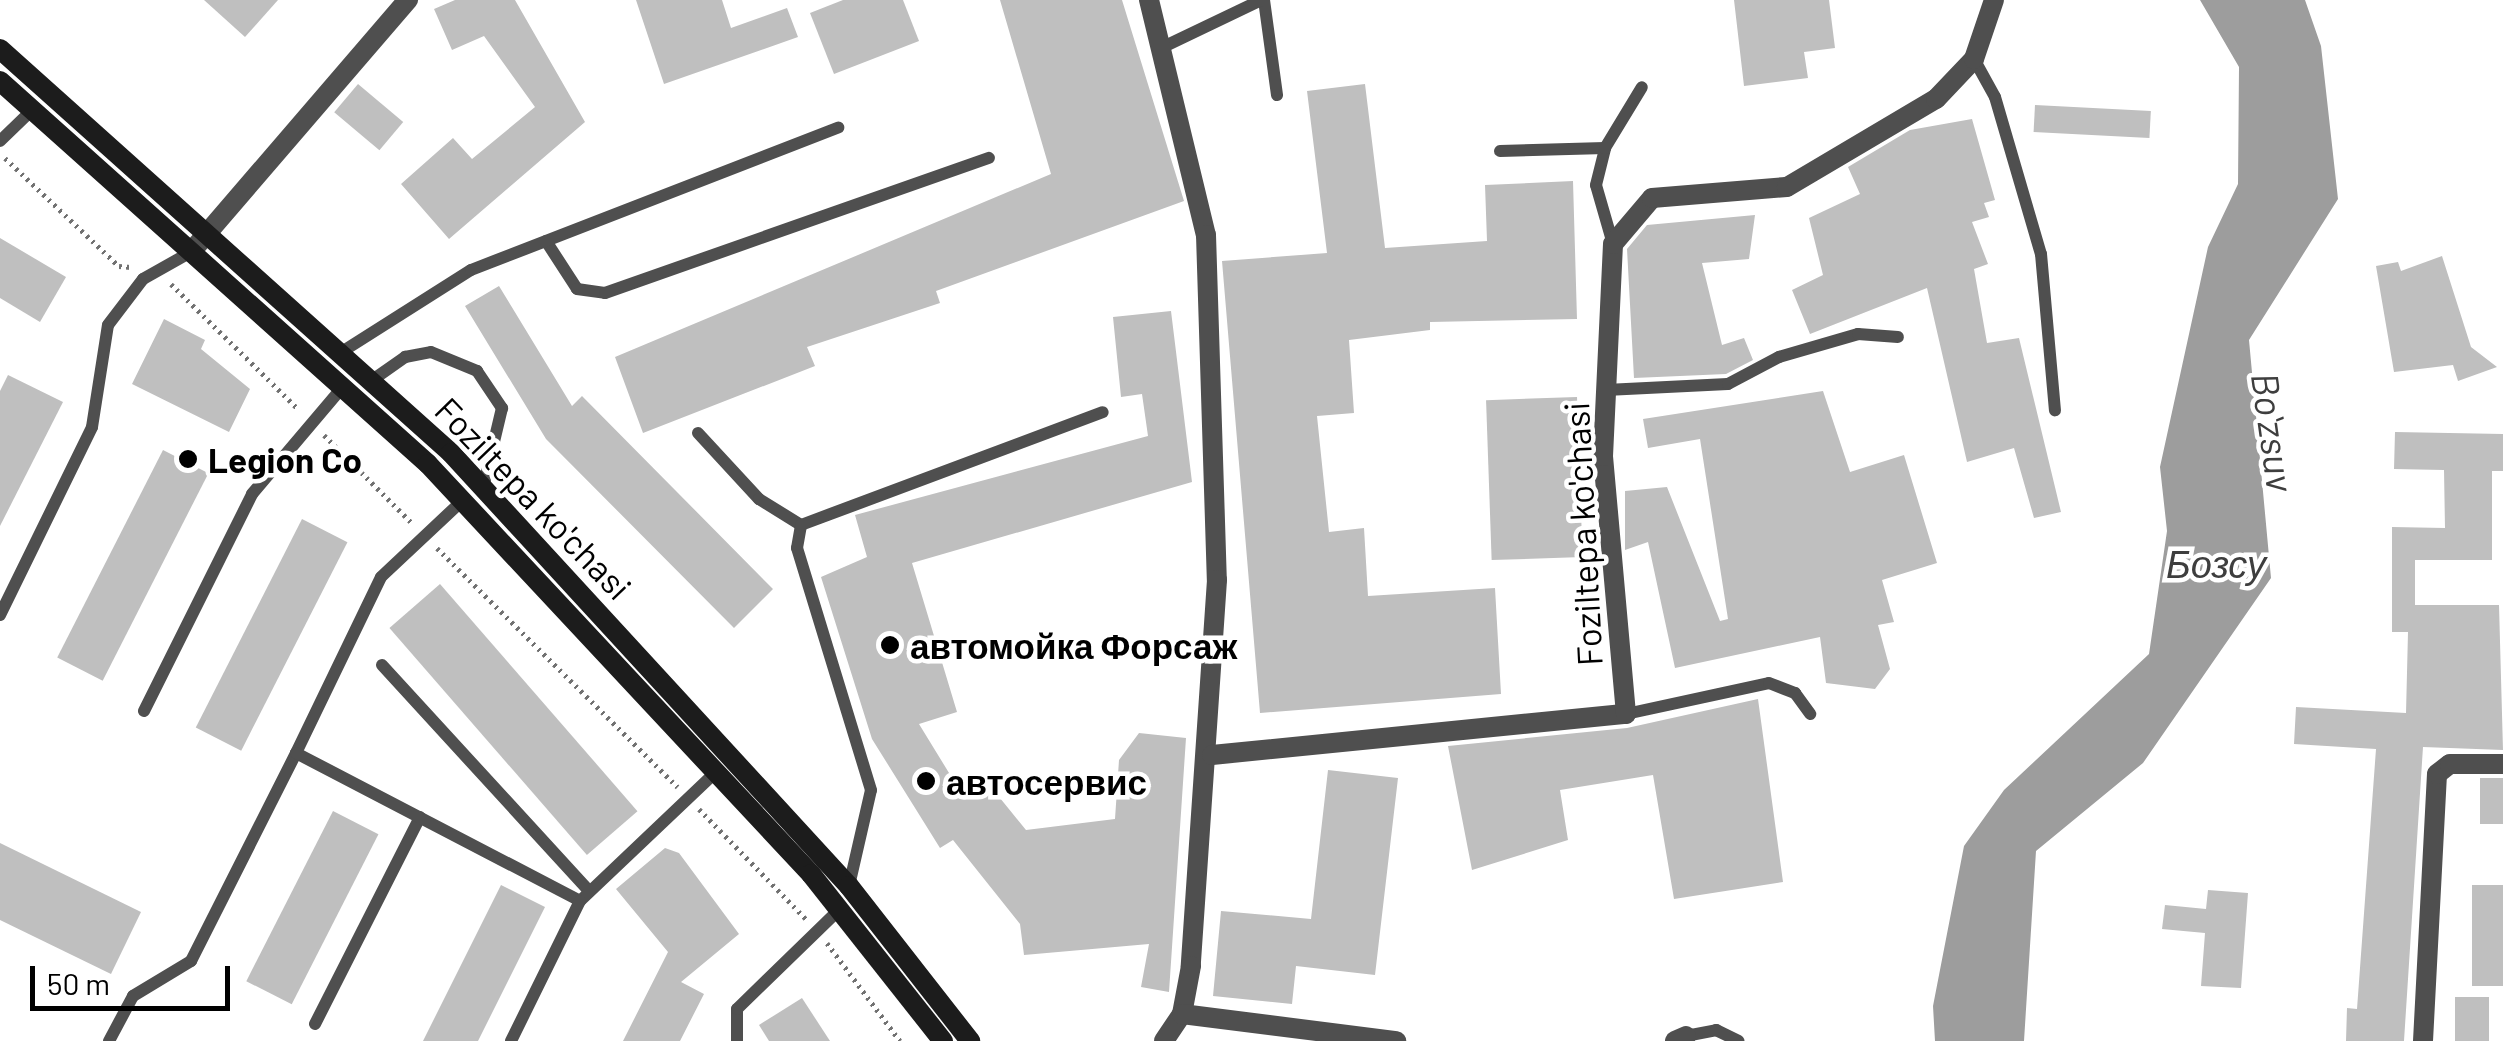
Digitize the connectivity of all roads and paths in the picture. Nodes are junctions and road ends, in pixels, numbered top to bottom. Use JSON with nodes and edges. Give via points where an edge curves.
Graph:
{"nodes":[{"id":1,"x":408,"y":0,"type":"edge"},
{"id":2,"x":1149,"y":0,"type":"edge"},
{"id":3,"x":1262,"y":0,"type":"edge"},
{"id":4,"x":1994,"y":0,"type":"edge"},
{"id":5,"x":1162,"y":48,"type":"junction"},
{"id":6,"x":0,"y":49,"type":"edge"},
{"id":7,"x":1974,"y":59,"type":"junction"},
{"id":8,"x":0,"y":82,"type":"edge"},
{"id":9,"x":1642,"y":87,"type":"dead end"},
{"id":10,"x":1277,"y":96,"type":"dead end"},
{"id":11,"x":32,"y":110,"type":"junction"},
{"id":12,"x":838,"y":128,"type":"dead end"},
{"id":13,"x":0,"y":141,"type":"edge"},
{"id":14,"x":1605,"y":148,"type":"junction"},
{"id":15,"x":1500,"y":151,"type":"dead end"},
{"id":16,"x":0,"y":154,"type":"edge"},
{"id":17,"x":989,"y":158,"type":"dead end"},
{"id":18,"x":207,"y":232,"type":"junction"},
{"id":19,"x":546,"y":241,"type":"junction"},
{"id":20,"x":1612,"y":244,"type":"junction"},
{"id":21,"x":191,"y":252,"type":"junction"},
{"id":22,"x":158,"y":270,"type":"junction"},
{"id":23,"x":1898,"y":336,"type":"dead end"},
{"id":24,"x":340,"y":353,"type":"junction"},
{"id":25,"x":371,"y":381,"type":"junction"},
{"id":26,"x":342,"y":388,"type":"junction"},
{"id":27,"x":1606,"y":390,"type":"junction"},
{"id":28,"x":2056,"y":410,"type":"dead end"},
{"id":29,"x":1103,"y":412,"type":"dead end"},
{"id":30,"x":309,"y":420,"type":"junction"},
{"id":31,"x":698,"y":433,"type":"dead end"},
{"id":32,"x":484,"y":488,"type":"junction"},
{"id":33,"x":462,"y":500,"type":"junction"},
{"id":34,"x":802,"y":524,"type":"junction"},
{"id":35,"x":422,"y":533,"type":"junction"},
{"id":36,"x":0,"y":615,"type":"edge"},
{"id":37,"x":382,"y":664,"type":"dead end"},
{"id":38,"x":144,"y":711,"type":"dead end"},
{"id":39,"x":1626,"y":714,"type":"junction"},
{"id":40,"x":1810,"y":714,"type":"dead end"},
{"id":41,"x":296,"y":753,"type":"junction"},
{"id":42,"x":1212,"y":755,"type":"junction"},
{"id":43,"x":2503,"y":764,"type":"edge"},
{"id":44,"x":718,"y":770,"type":"junction"},
{"id":45,"x":689,"y":798,"type":"junction"},
{"id":46,"x":420,"y":817,"type":"junction"},
{"id":47,"x":850,"y":886,"type":"junction"},
{"id":48,"x":583,"y":895,"type":"junction"},
{"id":49,"x":840,"y":909,"type":"junction"},
{"id":50,"x":818,"y":931,"type":"junction"},
{"id":51,"x":1182,"y":1014,"type":"junction"},
{"id":52,"x":315,"y":1024,"type":"dead end"},
{"id":53,"x":1680,"y":1038,"type":"edge"},
{"id":54,"x":110,"y":1041,"type":"edge"},
{"id":55,"x":511,"y":1041,"type":"edge"},
{"id":56,"x":737,"y":1041,"type":"edge"},
{"id":57,"x":900,"y":1041,"type":"edge"},
{"id":58,"x":943,"y":1041,"type":"edge"},
{"id":59,"x":970,"y":1041,"type":"edge"},
{"id":60,"x":1164,"y":1041,"type":"edge"},
{"id":61,"x":1396,"y":1041,"type":"edge"},
{"id":62,"x":1739,"y":1041,"type":"edge"},
{"id":63,"x":2423,"y":1041,"type":"edge"}],
"edges":[{"from":1,"to":18,"type":"street"},
{"from":2,"to":5,"type":"street"},
{"from":3,"to":5,"type":"lane"},
{"from":3,"to":10,"type":"lane"},
{"from":4,"to":7,"type":"street"},
{"from":5,"to":42,"type":"street","via":[[1206,236],[1217,580]]},
{"from":6,"to":18,"type":"main road","name":"Foziltepa ko'chasi"},
{"from":7,"to":20,"type":"street","via":[[1936,100],[1787,188],[1652,198]]},
{"from":7,"to":28,"type":"lane","via":[[1995,98],[2040,254]]},
{"from":8,"to":11,"type":"main road","name":"Foziltepa ko'chasi"},
{"from":9,"to":14,"type":"lane"},
{"from":11,"to":13,"type":"lane"},
{"from":11,"to":21,"type":"main road","name":"Foziltepa ko'chasi"},
{"from":12,"to":19,"type":"lane"},
{"from":14,"to":15,"type":"lane"},
{"from":14,"to":20,"type":"lane","via":[[1596,185]]},
{"from":16,"to":22,"type":"path","via":[[118,266]]},
{"from":17,"to":19,"type":"lane","via":[[605,292],[576,288]]},
{"from":18,"to":21,"type":"street"},
{"from":18,"to":24,"type":"main road","name":"Foziltepa ko'chasi"},
{"from":19,"to":24,"type":"lane","via":[[471,270]]},
{"from":20,"to":27,"type":"street","name":"Foziltepa ko'chasi"},
{"from":21,"to":22,"type":"lane"},
{"from":21,"to":26,"type":"main road","name":"Foziltepa ko'chasi"},
{"from":22,"to":30,"type":"path"},
{"from":22,"to":36,"type":"lane","via":[[108,325],[92,427]]},
{"from":23,"to":27,"type":"lane","via":[[1858,334],[1779,356],[1728,384]]},
{"from":24,"to":25,"type":"main road","name":"Foziltepa ko'chasi"},
{"from":25,"to":32,"type":"main road","name":"Foziltepa ko'chasi"},
{"from":25,"to":32,"type":"lane","via":[[405,356],[430,352],[477,371],[502,408]]},
{"from":26,"to":30,"type":"lane"},
{"from":26,"to":33,"type":"main road","name":"Foziltepa ko'chasi"},
{"from":27,"to":39,"type":"street","name":"Foziltepa ko'chasi"},
{"from":29,"to":34,"type":"lane"},
{"from":30,"to":35,"type":"path"},
{"from":30,"to":38,"type":"lane","via":[[252,494]]},
{"from":31,"to":34,"type":"lane","via":[[758,499]]},
{"from":32,"to":47,"type":"main road","name":"Foziltepa ko'chasi"},
{"from":33,"to":35,"type":"lane"},
{"from":33,"to":44,"type":"main road","name":"Foziltepa ko'chasi"},
{"from":34,"to":47,"type":"lane","via":[[797,548],[871,790]]},
{"from":35,"to":41,"type":"lane","via":[[381,577]]},
{"from":35,"to":45,"type":"path"},
{"from":37,"to":48,"type":"lane"},
{"from":39,"to":40,"type":"lane","via":[[1769,683],[1795,693]]},
{"from":39,"to":42,"type":"street","name":"Foziltepa ko'chasi"},
{"from":41,"to":46,"type":"lane"},
{"from":41,"to":54,"type":"lane","via":[[191,961],[133,996]]},
{"from":42,"to":51,"type":"street"},
{"from":43,"to":63,"type":"street","via":[[2450,764],[2437,774]]},
{"from":44,"to":45,"type":"lane"},
{"from":44,"to":49,"type":"main road","name":"Foziltepa ko'chasi"},
{"from":45,"to":48,"type":"lane"},
{"from":45,"to":50,"type":"path"},
{"from":46,"to":48,"type":"lane"},
{"from":46,"to":52,"type":"lane"},
{"from":47,"to":59,"type":"main road","name":"Foziltepa ko'chasi"},
{"from":48,"to":55,"type":"lane"},
{"from":49,"to":50,"type":"lane"},
{"from":49,"to":58,"type":"main road","name":"Foziltepa ko'chasi"},
{"from":50,"to":56,"type":"lane","via":[[738,1008]]},
{"from":50,"to":57,"type":"path"},
{"from":51,"to":60,"type":"street"},
{"from":51,"to":61,"type":"street"},
{"from":53,"to":62,"type":"lane","via":[[1716,1030]]}]}
